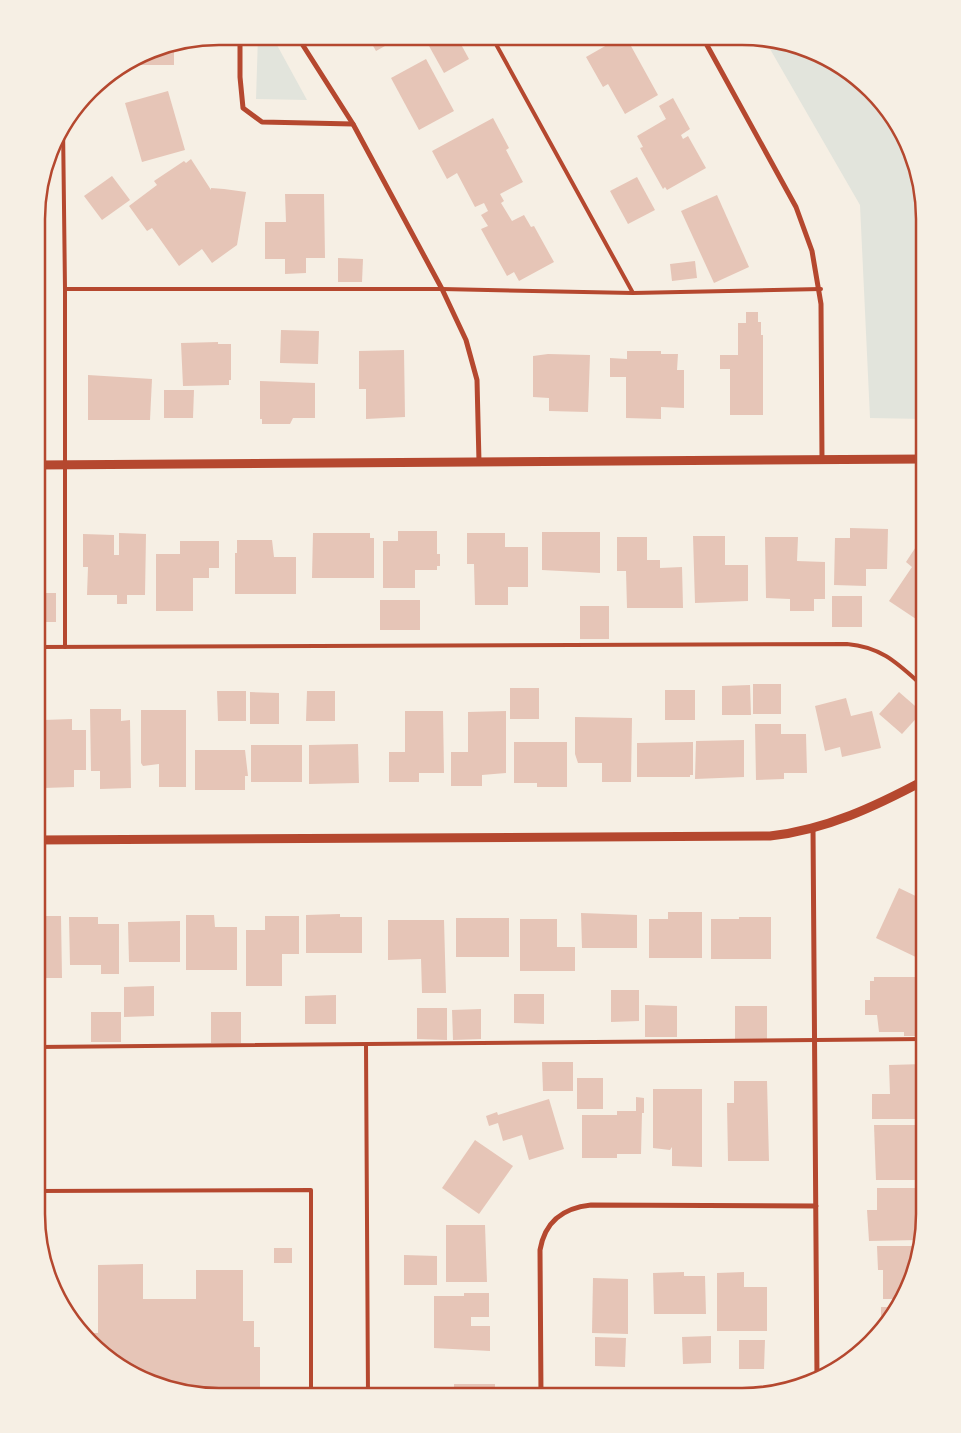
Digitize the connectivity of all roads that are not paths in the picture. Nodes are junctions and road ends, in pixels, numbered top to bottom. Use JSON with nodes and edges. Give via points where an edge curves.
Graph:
{"nodes":[{"id":1,"x":240,"y":45,"type":"edge"},
{"id":2,"x":303,"y":45,"type":"edge"},
{"id":3,"x":496,"y":45,"type":"edge"},
{"id":4,"x":707,"y":45,"type":"edge"},
{"id":5,"x":354,"y":124,"type":"junction"},
{"id":6,"x":63,"y":142,"type":"edge"},
{"id":7,"x":442,"y":289,"type":"junction"},
{"id":8,"x":820,"y":289,"type":"junction"},
{"id":9,"x":65,"y":290,"type":"junction"},
{"id":10,"x":633,"y":293,"type":"junction"},
{"id":11,"x":916,"y":459,"type":"edge"},
{"id":12,"x":822,"y":460,"type":"junction"},
{"id":13,"x":478,"y":462,"type":"junction"},
{"id":14,"x":45,"y":465,"type":"edge"},
{"id":15,"x":65,"y":465,"type":"junction"},
{"id":16,"x":65,"y":646,"type":"junction"},
{"id":17,"x":45,"y":647,"type":"edge"},
{"id":18,"x":916,"y":681,"type":"edge"},
{"id":19,"x":916,"y":784,"type":"edge"},
{"id":20,"x":813,"y":828,"type":"junction"},
{"id":21,"x":45,"y":840,"type":"edge"},
{"id":22,"x":814,"y":1039,"type":"junction"},
{"id":23,"x":916,"y":1039,"type":"edge"},
{"id":24,"x":366,"y":1045,"type":"junction"},
{"id":25,"x":45,"y":1047,"type":"edge"},
{"id":26,"x":45,"y":1191,"type":"edge"},
{"id":27,"x":816,"y":1206,"type":"junction"},
{"id":28,"x":817,"y":1371,"type":"edge"},
{"id":29,"x":311,"y":1388,"type":"edge"},
{"id":30,"x":368,"y":1388,"type":"edge"},
{"id":31,"x":541,"y":1388,"type":"edge"}],
"edges":[{"from":1,"to":5,"type":"street","via":[[243,108],[262,122]]},
{"from":2,"to":5,"type":"street"},
{"from":3,"to":10,"type":"lane"},
{"from":4,"to":8,"type":"street","via":[[796,208],[812,251]]},
{"from":5,"to":7,"type":"street"},
{"from":6,"to":9,"type":"lane"},
{"from":7,"to":9,"type":"lane"},
{"from":7,"to":10,"type":"lane"},
{"from":7,"to":13,"type":"street","via":[[466,340],[477,380]]},
{"from":8,"to":10,"type":"lane"},
{"from":8,"to":12,"type":"street"},
{"from":9,"to":15,"type":"lane"},
{"from":11,"to":12,"type":"street"},
{"from":12,"to":13,"type":"street"},
{"from":13,"to":15,"type":"street"},
{"from":14,"to":15,"type":"street"},
{"from":15,"to":16,"type":"lane"},
{"from":16,"to":17,"type":"lane"},
{"from":16,"to":18,"type":"lane","via":[[847,644],[874,648]]},
{"from":19,"to":20,"type":"street","via":[[868,809]]},
{"from":20,"to":21,"type":"street","via":[[792,834],[749,836]]},
{"from":20,"to":22,"type":"street"},
{"from":22,"to":23,"type":"lane"},
{"from":22,"to":24,"type":"lane"},
{"from":22,"to":27,"type":"street"},
{"from":24,"to":25,"type":"lane"},
{"from":24,"to":30,"type":"lane"},
{"from":26,"to":29,"type":"lane","via":[[312,1190]]},
{"from":27,"to":28,"type":"street"},
{"from":27,"to":31,"type":"street","via":[[591,1205],[571,1208],[560,1214],[546,1229],[540,1250]]}]}
